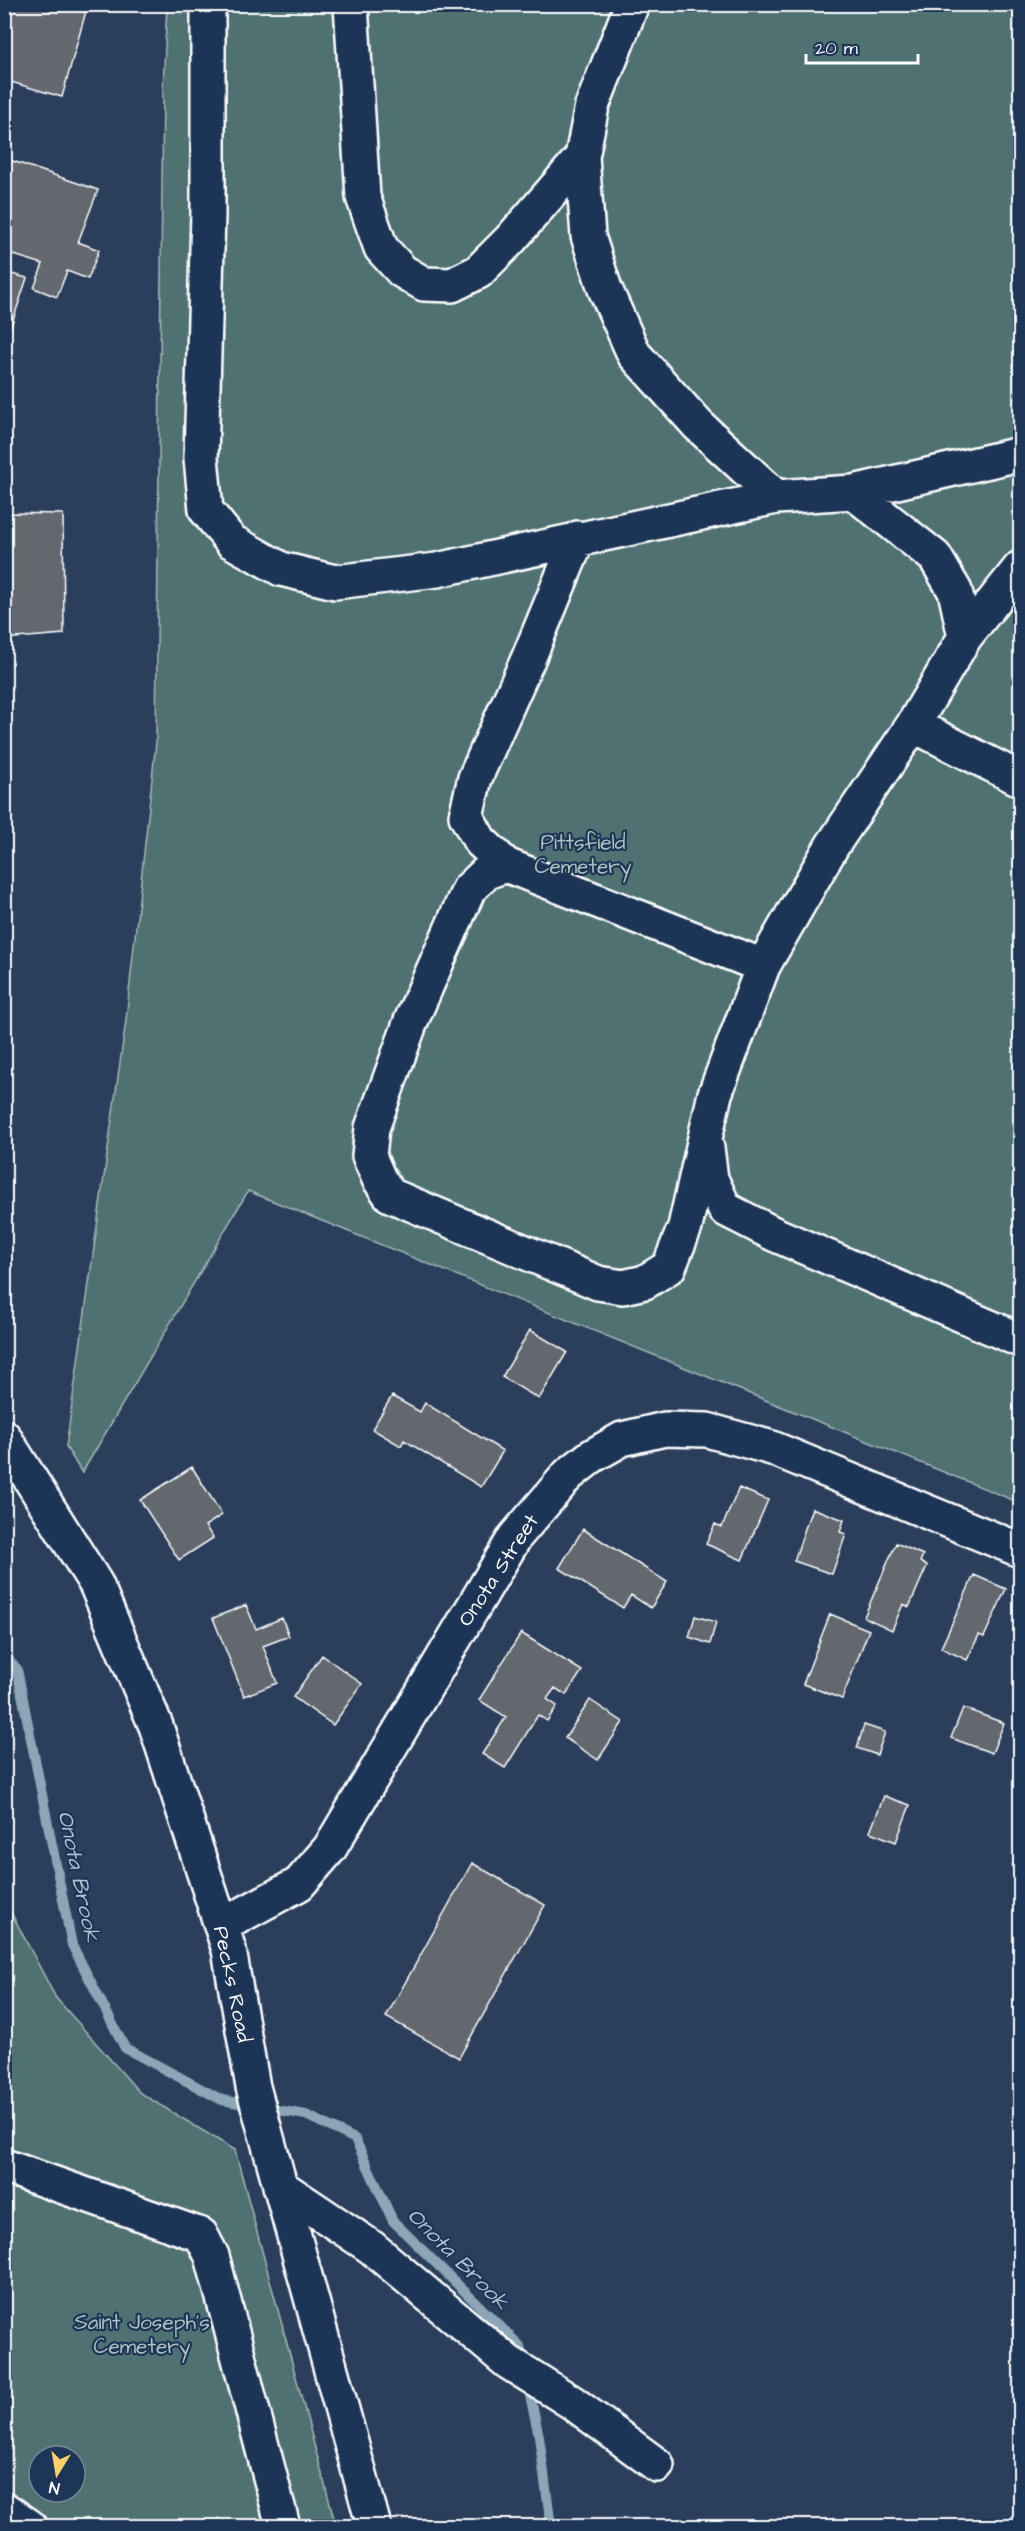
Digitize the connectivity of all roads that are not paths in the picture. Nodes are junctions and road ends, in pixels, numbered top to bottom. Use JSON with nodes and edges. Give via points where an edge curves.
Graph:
{"nodes":[{"id":1,"x":208,"y":4,"type":"edge"},
{"id":2,"x":351,"y":4,"type":"edge"},
{"id":3,"x":632,"y":4,"type":"edge"},
{"id":4,"x":582,"y":157,"type":"junction"},
{"id":5,"x":1020,"y":454,"type":"edge"},
{"id":6,"x":853,"y":492,"type":"junction"},
{"id":7,"x":776,"y":497,"type":"junction"},
{"id":8,"x":578,"y":538,"type":"junction"},
{"id":9,"x":1020,"y":568,"type":"edge"},
{"id":10,"x":965,"y":637,"type":"junction"},
{"id":11,"x":913,"y":725,"type":"junction"},
{"id":12,"x":1020,"y":779,"type":"edge"},
{"id":13,"x":506,"y":865,"type":"junction"},
{"id":14,"x":763,"y":966,"type":"junction"},
{"id":15,"x":705,"y":1139,"type":"junction"},
{"id":16,"x":1020,"y":1340,"type":"edge"},
{"id":17,"x":4,"y":1437,"type":"edge"},
{"id":18,"x":1020,"y":1550,"type":"edge"},
{"id":19,"x":221,"y":1926,"type":"junction"},
{"id":20,"x":4,"y":2166,"type":"edge"},
{"id":21,"x":280,"y":2186,"type":"junction"},
{"id":22,"x":657,"y":2465,"type":"dead end"},
{"id":23,"x":4,"y":2509,"type":"edge"},
{"id":24,"x":29,"y":2526,"type":"edge"},
{"id":25,"x":283,"y":2526,"type":"edge"},
{"id":26,"x":374,"y":2526,"type":"edge"}],
"edges":[{"from":1,"to":8,"type":"street","via":[[208,214],[201,458],[206,510],[231,541],[281,569],[335,582],[437,570]]},
{"from":2,"to":4,"type":"street","via":[[363,197],[381,248],[402,271],[424,284],[452,285],[478,272]]},
{"from":3,"to":4,"type":"street","via":[[592,106]]},
{"from":4,"to":7,"type":"street","via":[[588,236],[605,289],[634,354],[698,424]]},
{"from":5,"to":6,"type":"street"},
{"from":6,"to":7,"type":"street"},
{"from":6,"to":10,"type":"street","via":[[935,557],[956,591]]},
{"from":7,"to":8,"type":"street"},
{"from":8,"to":13,"type":"street","via":[[474,778],[466,816],[480,841]]},
{"from":9,"to":10,"type":"street"},
{"from":10,"to":11,"type":"street"},
{"from":11,"to":12,"type":"street"},
{"from":11,"to":14,"type":"street","via":[[832,846]]},
{"from":13,"to":14,"type":"street"},
{"from":13,"to":15,"type":"street","via":[[487,872],[470,889],[411,1021],[372,1128],[369,1156],[390,1195],[598,1283],[623,1287],[645,1282],[669,1267],[685,1227]]},
{"from":14,"to":15,"type":"street","via":[[715,1094]]},
{"from":15,"to":16,"type":"street","via":[[711,1179],[725,1209]]},
{"from":17,"to":19,"type":"street","name":"Pecks Road","via":[[96,1584],[156,1726]]},
{"from":18,"to":19,"type":"street","name":"Onota Street","via":[[772,1448],[707,1430],[665,1429],[622,1439],[568,1475],[515,1538],[322,1857],[300,1884]]},
{"from":19,"to":21,"type":"street","name":"Pecks Road","via":[[229,1950],[254,2087]]},
{"from":20,"to":25,"type":"street","via":[[201,2235],[212,2256]]},
{"from":21,"to":22,"type":"street","via":[[371,2247],[508,2362]]},
{"from":21,"to":26,"type":"street","name":"Pecks Road"},
{"from":23,"to":24,"type":"street"}]}
